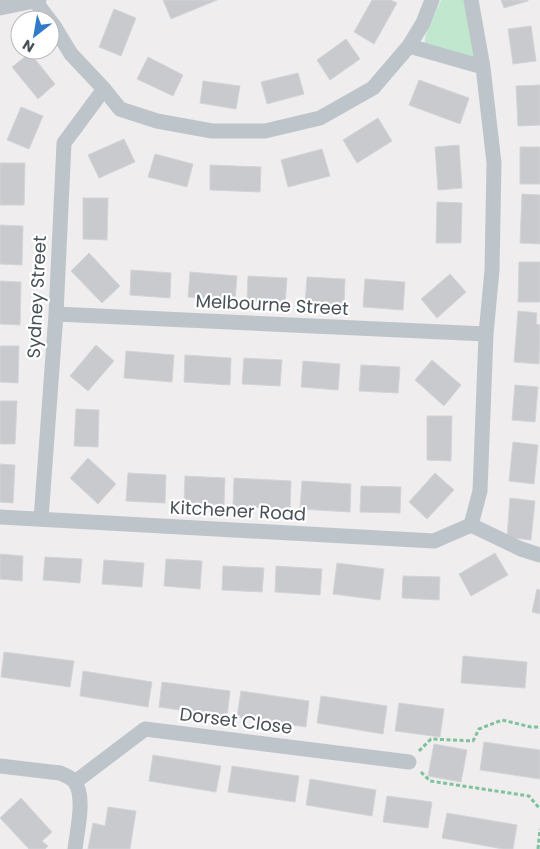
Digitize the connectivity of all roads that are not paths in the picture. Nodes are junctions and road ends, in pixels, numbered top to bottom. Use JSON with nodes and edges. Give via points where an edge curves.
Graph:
{"nodes":[{"id":1,"x":432,"y":0,"type":"edge"},
{"id":2,"x":471,"y":0,"type":"edge"},
{"id":3,"x":37,"y":1,"type":"edge"},
{"id":4,"x":0,"y":8,"type":"edge"},
{"id":5,"x":409,"y":46,"type":"junction"},
{"id":6,"x":483,"y":67,"type":"junction"},
{"id":7,"x":104,"y":89,"type":"junction"},
{"id":8,"x":56,"y":314,"type":"junction"},
{"id":9,"x":486,"y":334,"type":"junction"},
{"id":10,"x":0,"y":517,"type":"edge"},
{"id":11,"x":41,"y":519,"type":"junction"},
{"id":12,"x":471,"y":525,"type":"junction"},
{"id":13,"x":540,"y":555,"type":"edge"},
{"id":14,"x":409,"y":762,"type":"road end"},
{"id":15,"x":0,"y":766,"type":"edge"},
{"id":16,"x":75,"y":782,"type":"junction"},
{"id":17,"x":75,"y":849,"type":"edge"}],
"edges":[{"from":1,"to":5,"type":"street"},
{"from":2,"to":6,"type":"street"},
{"from":3,"to":4,"type":"street"},
{"from":3,"to":7,"type":"street","via":[[71,54]]},
{"from":5,"to":6,"type":"street"},
{"from":5,"to":7,"type":"street","via":[[373,88],[320,118],[265,131],[212,131],[157,121],[120,109]]},
{"from":6,"to":9,"type":"street","via":[[494,163],[492,270]]},
{"from":7,"to":8,"type":"street","name":"Sydney Street","via":[[64,143]]},
{"from":8,"to":9,"type":"street","name":"Melbourne Street"},
{"from":8,"to":11,"type":"street","name":"Sydney Street"},
{"from":9,"to":12,"type":"street","via":[[480,491]]},
{"from":10,"to":11,"type":"street","name":"Kitchener Road"},
{"from":11,"to":12,"type":"street","name":"Kitchener Road","via":[[434,541]]},
{"from":12,"to":13,"type":"street"},
{"from":14,"to":16,"type":"street","name":"Dorset Close","via":[[145,729]]},
{"from":15,"to":16,"type":"street","via":[[60,773]]},
{"from":16,"to":17,"type":"street","via":[[80,794]]}]}
